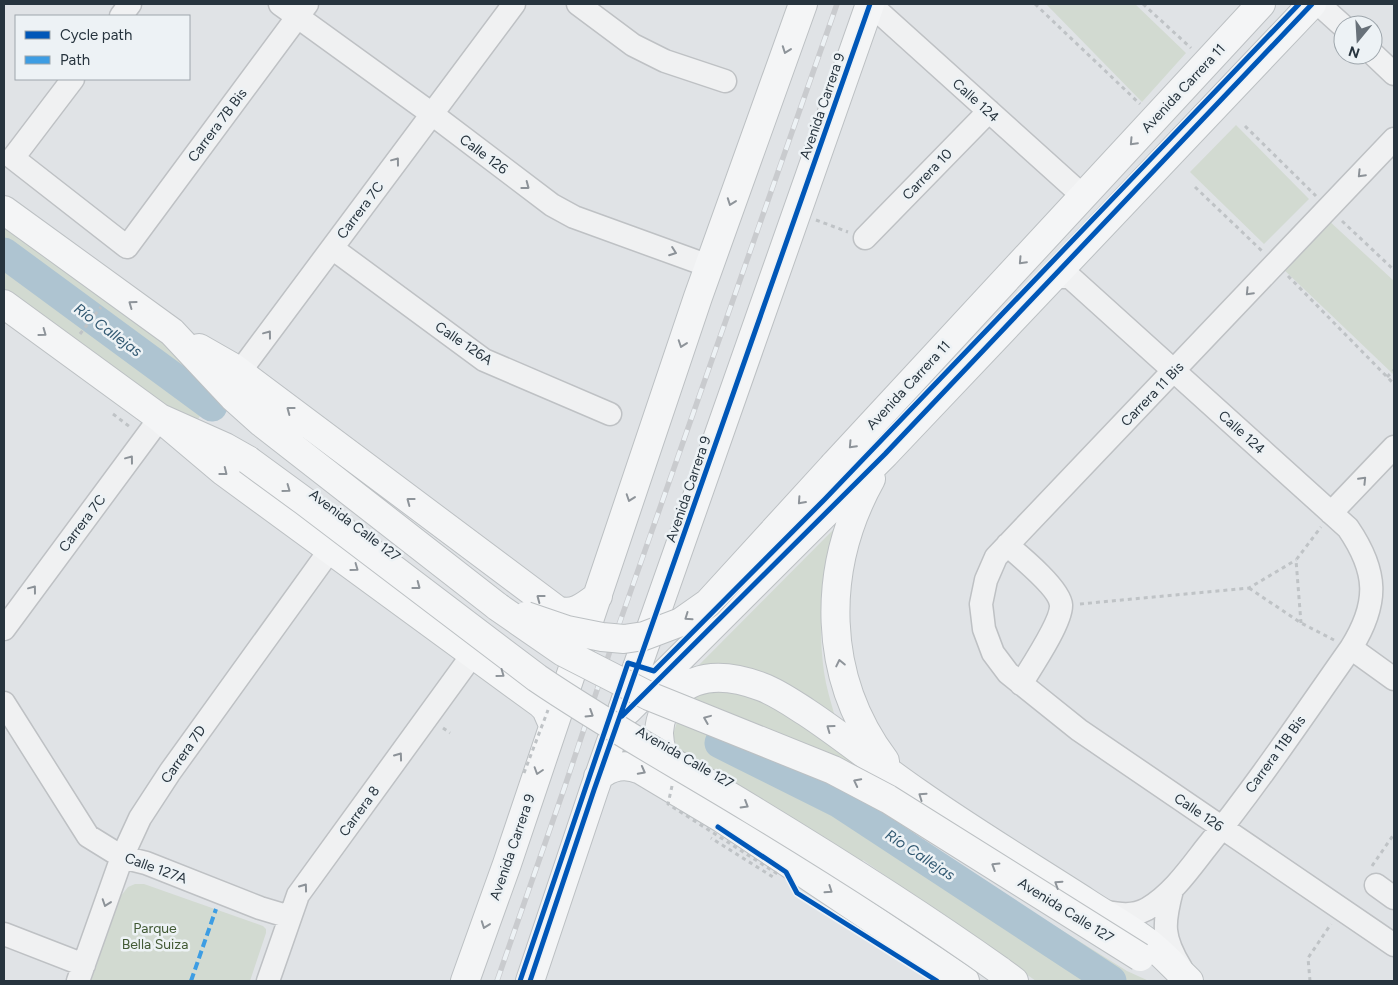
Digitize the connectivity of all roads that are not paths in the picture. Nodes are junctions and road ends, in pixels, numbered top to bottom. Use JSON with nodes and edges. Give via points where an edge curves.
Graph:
{"nodes":[{"id":1,"x":130,"y":4,"type":"edge"},
{"id":2,"x":514,"y":4,"type":"edge"},
{"id":3,"x":578,"y":4,"type":"edge"},
{"id":4,"x":803,"y":4,"type":"edge"},
{"id":5,"x":870,"y":4,"type":"edge"},
{"id":6,"x":1261,"y":4,"type":"edge"},
{"id":7,"x":1317,"y":5,"type":"edge"},
{"id":8,"x":295,"y":8,"type":"edge"},
{"id":9,"x":122,"y":15,"type":"edge"},
{"id":10,"x":1333,"y":18,"type":"edge"},
{"id":11,"x":1383,"y":64,"type":"edge"},
{"id":12,"x":1394,"y":74,"type":"edge"},
{"id":13,"x":72,"y":80,"type":"edge"},
{"id":14,"x":725,"y":81,"type":"dead end"},
{"id":15,"x":989,"y":111,"type":"junction"},
{"id":16,"x":432,"y":114,"type":"junction"},
{"id":17,"x":1394,"y":139,"type":"edge"},
{"id":18,"x":1083,"y":196,"type":"junction"},
{"id":19,"x":4,"y":210,"type":"edge"},
{"id":20,"x":865,"y":238,"type":"road end"},
{"id":21,"x":332,"y":248,"type":"junction"},
{"id":22,"x":709,"y":266,"type":"junction"},
{"id":23,"x":1065,"y":271,"type":"junction"},
{"id":24,"x":4,"y":304,"type":"edge"},
{"id":25,"x":172,"y":332,"type":"junction"},
{"id":26,"x":1174,"y":371,"type":"junction"},
{"id":27,"x":242,"y":375,"type":"junction"},
{"id":28,"x":610,"y":414,"type":"dead end"},
{"id":29,"x":160,"y":418,"type":"junction"},
{"id":30,"x":262,"y":423,"type":"junction"},
{"id":31,"x":1394,"y":447,"type":"edge"},
{"id":32,"x":885,"y":454,"type":"junction"},
{"id":33,"x":1331,"y":513,"type":"junction"},
{"id":34,"x":1008,"y":545,"type":"junction"},
{"id":35,"x":330,"y":550,"type":"junction"},
{"id":36,"x":598,"y":596,"type":"junction"},
{"id":37,"x":498,"y":607,"type":"junction"},
{"id":38,"x":1369,"y":611,"type":"joint"},
{"id":39,"x":4,"y":629,"type":"edge"},
{"id":40,"x":1351,"y":648,"type":"junction"},
{"id":41,"x":473,"y":654,"type":"junction"},
{"id":42,"x":1014,"y":679,"type":"junction"},
{"id":43,"x":1394,"y":679,"type":"edge"},
{"id":44,"x":4,"y":703,"type":"edge"},
{"id":45,"x":552,"y":714,"type":"junction"},
{"id":46,"x":618,"y":720,"type":"junction"},
{"id":47,"x":598,"y":777,"type":"junction"},
{"id":48,"x":898,"y":778,"type":"junction"},
{"id":49,"x":1222,"y":828,"type":"junction"},
{"id":50,"x":712,"y":830,"type":"junction"},
{"id":51,"x":122,"y":857,"type":"junction"},
{"id":52,"x":1376,"y":885,"type":"dead end"},
{"id":53,"x":1172,"y":890,"type":"junction"},
{"id":54,"x":1394,"y":898,"type":"edge"},
{"id":55,"x":1099,"y":910,"type":"junction"},
{"id":56,"x":290,"y":917,"type":"junction"},
{"id":57,"x":4,"y":934,"type":"edge"},
{"id":58,"x":1393,"y":942,"type":"edge"},
{"id":59,"x":81,"y":973,"type":"edge"},
{"id":60,"x":1006,"y":976,"type":"edge"},
{"id":61,"x":268,"y":981,"type":"edge"},
{"id":62,"x":465,"y":981,"type":"edge"},
{"id":63,"x":530,"y":981,"type":"edge"},
{"id":64,"x":965,"y":981,"type":"edge"},
{"id":65,"x":1189,"y":981,"type":"edge"}],
"edges":[{"from":1,"to":9,"type":"street"},
{"from":2,"to":16,"type":"street","name":"Carrera 7C"},
{"from":3,"to":14,"type":"street","via":[[632,45],[665,61]]},
{"from":4,"to":22,"type":"main road","name":"Avenida Carrera 9","one_way":true},
{"from":5,"to":15,"type":"street","name":"Calle 124"},
{"from":5,"to":46,"type":"main road","name":"Avenida Carrera 9"},
{"from":6,"to":18,"type":"main road","name":"Avenida Carrera 11","one_way":true},
{"from":7,"to":10,"type":"street"},
{"from":7,"to":23,"type":"main road"},
{"from":8,"to":13,"type":"street","name":"Carrera 7B Bis","via":[[126,247],[13,158]]},
{"from":8,"to":16,"type":"street","name":"Calle 126"},
{"from":11,"to":12,"type":"street"},
{"from":15,"to":18,"type":"street","name":"Calle 124"},
{"from":15,"to":20,"type":"street","name":"Carrera 10"},
{"from":21,"to":16,"type":"street","name":"Carrera 7C","one_way":true},
{"from":16,"to":22,"type":"street","name":"Calle 126","one_way":true,"via":[[552,206]]},
{"from":17,"to":26,"type":"street","name":"Carrera 11 Bis","one_way":true},
{"from":18,"to":37,"type":"main road","name":"Avenida Carrera 11","one_way":true,"bridge":true,"via":[[708,603],[681,622],[634,637],[602,638]]},
{"from":25,"to":19,"type":"main road","name":"Avenida Calle 127","one_way":true},
{"from":27,"to":21,"type":"street","name":"Carrera 7C","one_way":true,"via":[[247,362]]},
{"from":21,"to":28,"type":"street","name":"Calle 126A","via":[[484,360]]},
{"from":22,"to":36,"type":"main road","name":"Avenida Carrera 9","one_way":true},
{"from":23,"to":26,"type":"street","name":"Calle 124"},
{"from":23,"to":32,"type":"main road"},
{"from":24,"to":29,"type":"main road","name":"Avenida Calle 127","one_way":true},
{"from":25,"to":27,"type":"main road"},
{"from":25,"to":30,"type":"main road","name":"Avenida Calle 127"},
{"from":26,"to":33,"type":"street","name":"Calle 124"},
{"from":26,"to":34,"type":"street","name":"Carrera 11 Bis"},
{"from":27,"to":30,"type":"street","via":[[243,393]]},
{"from":36,"to":27,"type":"main road","one_way":true,"via":[[574,611],[556,610]]},
{"from":29,"to":35,"type":"main road","one_way":true,"via":[[224,472]]},
{"from":39,"to":29,"type":"street","name":"Carrera 7C","one_way":true},
{"from":29,"to":60,"type":"main road","name":"Avenida Calle 127","one_way":true,"bridge":true,"via":[[248,460],[553,689],[850,870]]},
{"from":30,"to":37,"type":"main road","name":"Avenida Calle 127"},
{"from":33,"to":31,"type":"street","one_way":true},
{"from":32,"to":46,"type":"main road"},
{"from":48,"to":32,"type":"main road","one_way":true,"via":[[861,726],[839,658],[835,623],[841,553],[852,519]]},
{"from":33,"to":38,"type":"street","name":"Calle 124","via":[[1361,546],[1372,590]]},
{"from":34,"to":42,"type":"street","name":"Carrera 11 Bis","via":[[996,557],[986,580],[981,604],[984,629],[992,653]]},
{"from":34,"to":42,"type":"street","via":[[1055,591],[1061,605],[1055,626],[1038,658]]},
{"from":35,"to":41,"type":"main road","one_way":true},
{"from":35,"to":51,"type":"street","name":"Carrera 7D","via":[[170,772],[140,818]]},
{"from":36,"to":45,"type":"main road","name":"Avenida Carrera 9"},
{"from":65,"to":37,"type":"main road","name":"Avenida Calle 127","one_way":true,"bridge":true,"via":[[1140,957],[860,783],[649,696],[563,652]]},
{"from":38,"to":40,"type":"street","name":"Carrera 11B Bis"},
{"from":40,"to":43,"type":"street"},
{"from":40,"to":49,"type":"street","name":"Carrera 11B Bis"},
{"from":41,"to":45,"type":"main road","one_way":true},
{"from":56,"to":41,"type":"street","name":"Carrera 8","one_way":true,"via":[[298,895]]},
{"from":42,"to":49,"type":"street","name":"Calle 126","via":[[1079,730]]},
{"from":44,"to":51,"type":"street","name":"Calle 127A","via":[[88,836]]},
{"from":45,"to":62,"type":"main road","name":"Avenida Carrera 9","one_way":true,"via":[[507,864]]},
{"from":46,"to":47,"type":"main road","name":"Avenida Carrera 9"},
{"from":47,"to":50,"type":"main road","one_way":true,"via":[[615,767],[636,768]]},
{"from":47,"to":63,"type":"main road","name":"Avenida Carrera 9"},
{"from":48,"to":50,"type":"main road","one_way":true,"via":[[817,719],[764,687],[722,677],[695,681],[670,700],[662,716],[659,739],[670,767]]},
{"from":55,"to":48,"type":"main road","one_way":true},
{"from":49,"to":53,"type":"street","name":"Carrera 11B Bis"},
{"from":49,"to":58,"type":"street","name":"Calle 126"},
{"from":50,"to":64,"type":"main road","one_way":true},
{"from":51,"to":56,"type":"street","name":"Calle 127A"},
{"from":51,"to":59,"type":"street","name":"Carrera 7D","one_way":true},
{"from":52,"to":54,"type":"street"},
{"from":53,"to":55,"type":"street","name":"Carrera 11B Bis","via":[[1138,913],[1121,915]]},
{"from":53,"to":65,"type":"street","name":"Carrera 11B Bis","via":[[1166,913],[1166,937]]},
{"from":55,"to":65,"type":"main road","via":[[1151,944]]},
{"from":56,"to":61,"type":"street","name":"Carrera 8"},
{"from":57,"to":59,"type":"street"}]}
